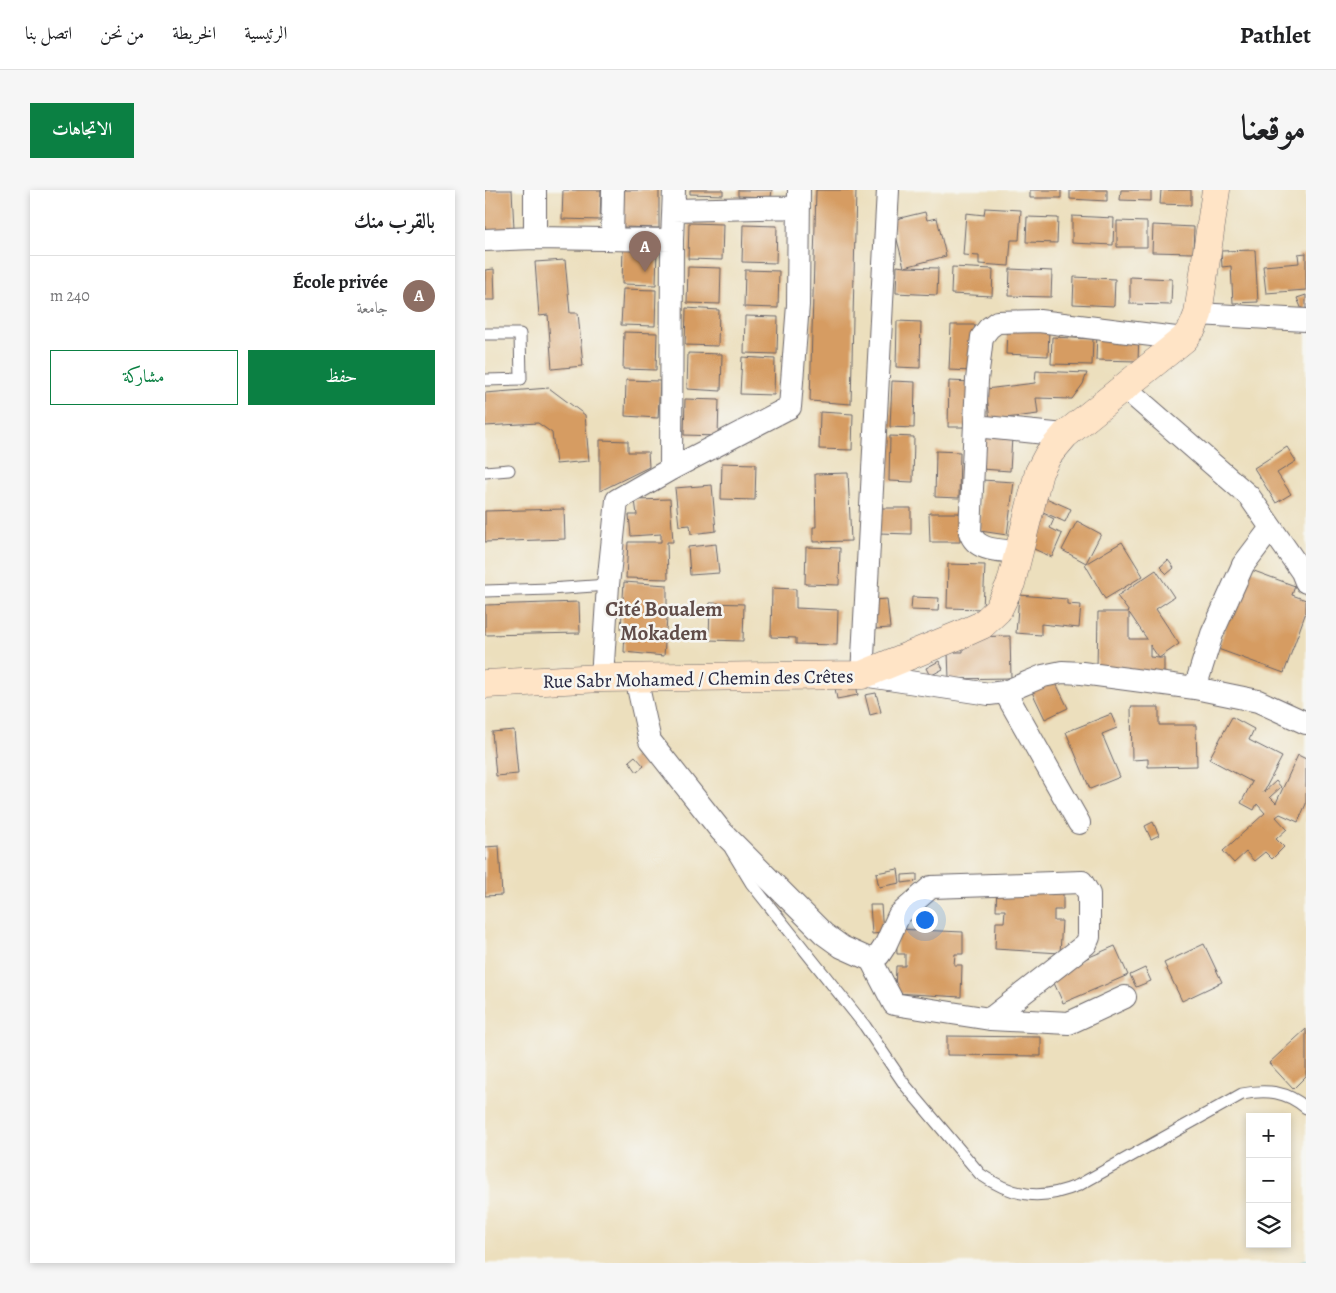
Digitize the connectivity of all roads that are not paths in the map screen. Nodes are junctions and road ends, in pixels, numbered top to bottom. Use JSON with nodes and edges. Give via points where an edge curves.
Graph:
{"nodes":[{"id":1,"x":535,"y":190,"type":"edge"},
{"id":2,"x":613,"y":190,"type":"edge"},
{"id":3,"x":888,"y":190,"type":"edge"},
{"id":4,"x":1216,"y":190,"type":"edge"},
{"id":5,"x":799,"y":198,"type":"edge"},
{"id":6,"x":674,"y":200,"type":"edge"},
{"id":7,"x":535,"y":238,"type":"junction"},
{"id":8,"x":612,"y":239,"type":"junction"},
{"id":9,"x":485,"y":240,"type":"edge"},
{"id":10,"x":672,"y":240,"type":"junction"},
{"id":11,"x":1198,"y":314,"type":"junction"},
{"id":12,"x":1306,"y":320,"type":"edge"},
{"id":13,"x":485,"y":334,"type":"edge"},
{"id":14,"x":1184,"y":339,"type":"junction"},
{"id":15,"x":485,"y":380,"type":"edge"},
{"id":16,"x":1125,"y":388,"type":"junction"},
{"id":17,"x":975,"y":426,"type":"junction"},
{"id":18,"x":1065,"y":435,"type":"junction"},
{"id":19,"x":671,"y":469,"type":"junction"},
{"id":20,"x":509,"y":470,"type":"dead end"},
{"id":21,"x":485,"y":472,"type":"edge"},
{"id":22,"x":1271,"y":528,"type":"junction"},
{"id":23,"x":1018,"y":552,"type":"junction"},
{"id":24,"x":1306,"y":582,"type":"edge"},
{"id":25,"x":608,"y":585,"type":"junction"},
{"id":26,"x":485,"y":591,"type":"edge"},
{"id":27,"x":862,"y":675,"type":"junction"},
{"id":28,"x":602,"y":678,"type":"junction"},
{"id":29,"x":636,"y":678,"type":"junction"},
{"id":30,"x":485,"y":684,"type":"edge"},
{"id":31,"x":1195,"y":688,"type":"junction"},
{"id":32,"x":1005,"y":692,"type":"junction"},
{"id":33,"x":1306,"y":723,"type":"edge"},
{"id":34,"x":1079,"y":823,"type":"dead end"},
{"id":35,"x":721,"y":830,"type":"junction"},
{"id":36,"x":871,"y":960,"type":"junction"},
{"id":37,"x":1125,"y":997,"type":"dead end"},
{"id":38,"x":990,"y":1019,"type":"junction"},
{"id":39,"x":1306,"y":1108,"type":"edge"}],
"edges":[{"from":1,"to":7,"type":"street"},
{"from":2,"to":8,"type":"street"},
{"from":3,"to":27,"type":"street"},
{"from":4,"to":11,"type":"street","name":"Rue Sabr Mohamed / Chemin des Crêtes"},
{"from":5,"to":6,"type":"street"},
{"from":5,"to":19,"type":"street","via":[[798,305],[790,407]]},
{"from":6,"to":10,"type":"street"},
{"from":7,"to":8,"type":"street"},
{"from":7,"to":9,"type":"street"},
{"from":8,"to":10,"type":"street"},
{"from":10,"to":19,"type":"street"},
{"from":11,"to":12,"type":"street"},
{"from":11,"to":14,"type":"street","name":"Rue Sabr Mohamed / Chemin des Crêtes"},
{"from":13,"to":15,"type":"lane","via":[[520,334],[521,379]]},
{"from":14,"to":16,"type":"street","name":"Rue Sabr Mohamed / Chemin des Crêtes"},
{"from":14,"to":17,"type":"street","via":[[1039,321],[997,322],[983,337]]},
{"from":16,"to":18,"type":"street","name":"Rue Sabr Mohamed / Chemin des Crêtes"},
{"from":16,"to":22,"type":"street","via":[[1249,496]]},
{"from":17,"to":18,"type":"street"},
{"from":17,"to":23,"type":"street","via":[[971,538],[984,548]]},
{"from":18,"to":23,"type":"street","name":"Rue Sabr Mohamed / Chemin des Crêtes","via":[[1039,472]]},
{"from":19,"to":25,"type":"street","via":[[617,500]]},
{"from":20,"to":21,"type":"lane"},
{"from":22,"to":24,"type":"street"},
{"from":22,"to":31,"type":"street","via":[[1243,565],[1212,634]]},
{"from":23,"to":27,"type":"street","name":"Rue Sabr Mohamed / Chemin des Crêtes","via":[[1011,583],[998,610],[982,625]]},
{"from":25,"to":26,"type":"lane"},
{"from":25,"to":28,"type":"street"},
{"from":27,"to":29,"type":"street","name":"Rue Sabr Mohamed / Chemin des Crêtes"},
{"from":27,"to":32,"type":"street","via":[[989,694]]},
{"from":28,"to":29,"type":"street","name":"Rue Sabr Mohamed / Chemin des Crêtes"},
{"from":28,"to":30,"type":"street","name":"Rue Sabr Mohamed / Chemin des Crêtes"},
{"from":29,"to":35,"type":"street","via":[[650,741]]},
{"from":31,"to":32,"type":"street","via":[[1062,672],[1043,676]]},
{"from":31,"to":33,"type":"street","via":[[1258,701]]},
{"from":32,"to":34,"type":"street"},
{"from":35,"to":36,"type":"street","via":[[824,934],[842,947]]},
{"from":35,"to":39,"type":"lane","via":[[751,883],[865,1026],[905,1085],[968,1161],[995,1184],[1028,1195],[1063,1192],[1241,1094],[1272,1091],[1287,1095]]},
{"from":36,"to":38,"type":"street","via":[[894,1004]]},
{"from":36,"to":38,"type":"street","via":[[885,946],[899,915],[931,887],[1082,882],[1089,894],[1089,937],[1086,944]]},
{"from":37,"to":38,"type":"street","via":[[1069,1023]]}]}
